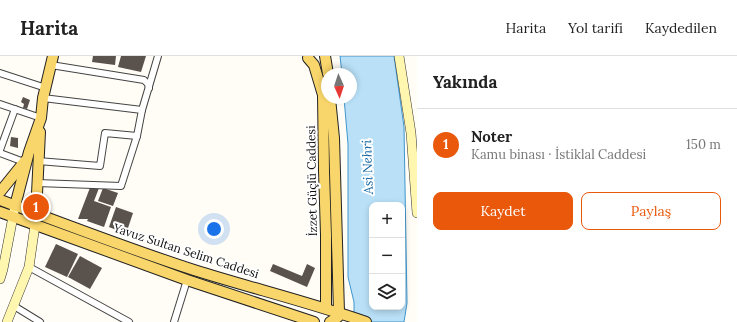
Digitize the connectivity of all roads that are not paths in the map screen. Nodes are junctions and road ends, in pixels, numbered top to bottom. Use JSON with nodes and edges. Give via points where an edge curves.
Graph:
{"nodes":[{"id":1,"x":158,"y":56,"type":"edge"},
{"id":2,"x":318,"y":56,"type":"edge"},
{"id":3,"x":325,"y":56,"type":"edge"},
{"id":4,"x":399,"y":56,"type":"edge"},
{"id":5,"x":306,"y":57,"type":"edge"},
{"id":6,"x":52,"y":58,"type":"edge"},
{"id":7,"x":327,"y":68,"type":"edge"},
{"id":8,"x":0,"y":73,"type":"edge"},
{"id":9,"x":46,"y":88,"type":"junction"},
{"id":10,"x":149,"y":88,"type":"junction"},
{"id":11,"x":43,"y":98,"type":"junction"},
{"id":12,"x":0,"y":104,"type":"edge"},
{"id":13,"x":331,"y":104,"type":"edge"},
{"id":14,"x":15,"y":109,"type":"junction"},
{"id":15,"x":142,"y":110,"type":"junction"},
{"id":16,"x":41,"y":118,"type":"junction"},
{"id":17,"x":137,"y":136,"type":"junction"},
{"id":18,"x":0,"y":150,"type":"edge"},
{"id":19,"x":29,"y":152,"type":"junction"},
{"id":20,"x":0,"y":153,"type":"edge"},
{"id":21,"x":24,"y":162,"type":"junction"},
{"id":22,"x":38,"y":162,"type":"junction"},
{"id":23,"x":37,"y":183,"type":"junction"},
{"id":24,"x":0,"y":192,"type":"edge"},
{"id":25,"x":0,"y":200,"type":"edge"},
{"id":26,"x":15,"y":206,"type":"junction"},
{"id":27,"x":0,"y":212,"type":"edge"},
{"id":28,"x":417,"y":213,"type":"edge"},
{"id":29,"x":14,"y":217,"type":"junction"},
{"id":30,"x":36,"y":220,"type":"junction"},
{"id":31,"x":29,"y":267,"type":"junction"},
{"id":32,"x":2,"y":269,"type":"edge"},
{"id":33,"x":0,"y":279,"type":"edge"},
{"id":34,"x":187,"y":280,"type":"junction"},
{"id":35,"x":14,"y":306,"type":"junction"},
{"id":36,"x":326,"y":308,"type":"junction"},
{"id":37,"x":344,"y":314,"type":"junction"},
{"id":38,"x":7,"y":322,"type":"edge"},
{"id":39,"x":40,"y":322,"type":"edge"},
{"id":40,"x":129,"y":322,"type":"edge"},
{"id":41,"x":174,"y":322,"type":"edge"},
{"id":42,"x":314,"y":322,"type":"edge"},
{"id":43,"x":330,"y":322,"type":"edge"},
{"id":44,"x":366,"y":322,"type":"edge"}],
"edges":[{"from":1,"to":10,"type":"street"},
{"from":2,"to":5,"type":"main road","name":"İzzet Güçlü Caddesi"},
{"from":3,"to":7,"type":"main road"},
{"from":4,"to":28,"type":"street","via":[[411,133]]},
{"from":5,"to":36,"type":"main road","name":"İzzet Güçlü Caddesi","via":[[316,69],[323,95]]},
{"from":6,"to":9,"type":"main road"},
{"from":6,"to":10,"type":"street","via":[[144,80]]},
{"from":8,"to":9,"type":"street"},
{"from":9,"to":11,"type":"main road"},
{"from":10,"to":15,"type":"street"},
{"from":11,"to":15,"type":"street"},
{"from":11,"to":16,"type":"main road"},
{"from":12,"to":14,"type":"street"},
{"from":13,"to":37,"type":"main road","name":"İzzet Güçlü Caddesi"},
{"from":14,"to":16,"type":"street"},
{"from":14,"to":18,"type":"street"},
{"from":15,"to":17,"type":"street"},
{"from":16,"to":19,"type":"main road"},
{"from":16,"to":22,"type":"main road"},
{"from":17,"to":22,"type":"street","via":[[106,133],[100,166]]},
{"from":17,"to":23,"type":"street","via":[[121,186]]},
{"from":19,"to":21,"type":"main road"},
{"from":19,"to":26,"type":"main road"},
{"from":20,"to":21,"type":"street"},
{"from":21,"to":24,"type":"main road"},
{"from":22,"to":23,"type":"main road"},
{"from":23,"to":30,"type":"main road"},
{"from":25,"to":26,"type":"main road","name":"Yavuz Sultan Selim Caddesi"},
{"from":26,"to":29,"type":"street"},
{"from":26,"to":30,"type":"main road","name":"Yavuz Sultan Selim Caddesi"},
{"from":27,"to":29,"type":"main road","name":"Yavuz Sultan Selim Caddesi"},
{"from":29,"to":30,"type":"main road","name":"Yavuz Sultan Selim Caddesi"},
{"from":29,"to":32,"type":"street"},
{"from":30,"to":31,"type":"street"},
{"from":30,"to":34,"type":"main road","name":"Yavuz Sultan Selim Caddesi"},
{"from":30,"to":36,"type":"main road","name":"Yavuz Sultan Selim Caddesi"},
{"from":31,"to":35,"type":"street"},
{"from":31,"to":40,"type":"street"},
{"from":32,"to":33,"type":"street"},
{"from":34,"to":41,"type":"street"},
{"from":34,"to":42,"type":"main road","name":"Yavuz Sultan Selim Caddesi"},
{"from":35,"to":38,"type":"street"},
{"from":35,"to":39,"type":"street"},
{"from":36,"to":37,"type":"main road","name":"Yavuz Sultan Selim Caddesi"},
{"from":37,"to":43,"type":"main road"},
{"from":37,"to":44,"type":"main road","name":"Yavuz Sultan Selim Caddesi"}]}
